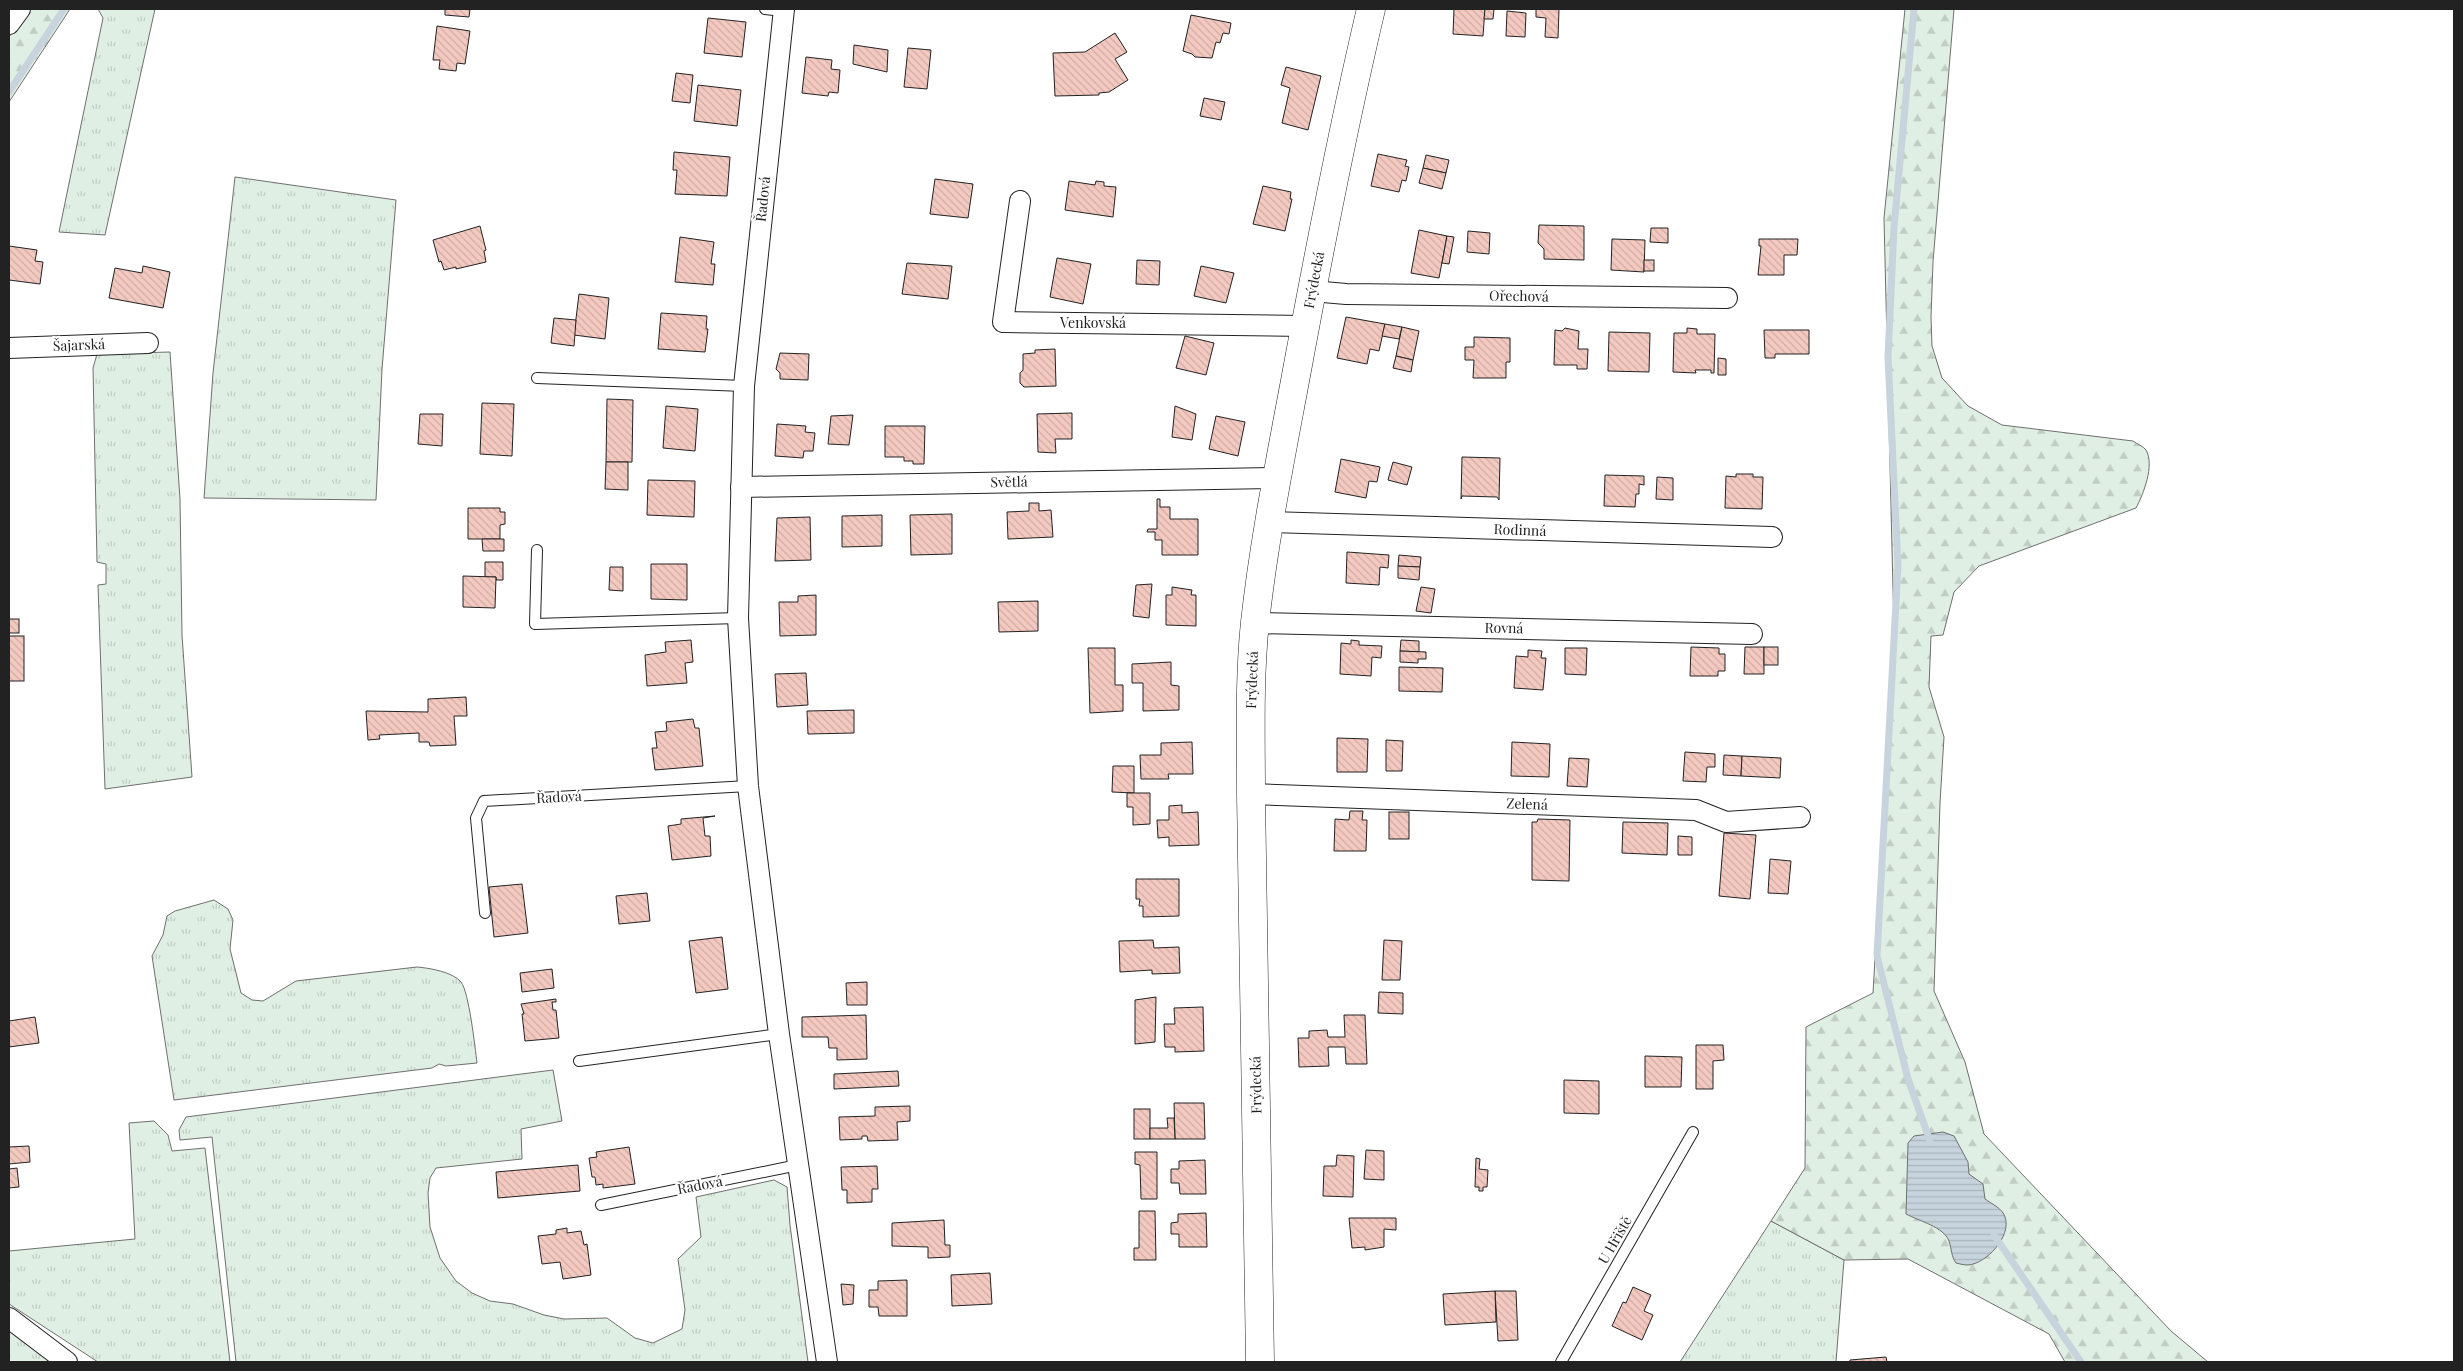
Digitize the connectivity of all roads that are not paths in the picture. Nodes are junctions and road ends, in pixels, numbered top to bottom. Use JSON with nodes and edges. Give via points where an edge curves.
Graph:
{"nodes":[{"id":1,"x":20,"y":9,"type":"edge"},
{"id":2,"x":1371,"y":9,"type":"edge"},
{"id":3,"x":777,"y":10,"type":"edge"},
{"id":4,"x":9,"y":24,"type":"edge"},
{"id":5,"x":1020,"y":201,"type":"dead end"},
{"id":6,"x":1312,"y":291,"type":"junction"},
{"id":7,"x":1727,"y":298,"type":"dead end"},
{"id":8,"x":1305,"y":326,"type":"junction"},
{"id":9,"x":148,"y":342,"type":"dead end"},
{"id":10,"x":9,"y":348,"type":"edge"},
{"id":11,"x":537,"y":378,"type":"dead end"},
{"id":12,"x":744,"y":386,"type":"junction"},
{"id":13,"x":1277,"y":478,"type":"junction"},
{"id":14,"x":741,"y":487,"type":"junction"},
{"id":15,"x":1268,"y":522,"type":"junction"},
{"id":16,"x":1772,"y":537,"type":"dead end"},
{"id":17,"x":538,"y":550,"type":"dead end"},
{"id":18,"x":738,"y":618,"type":"junction"},
{"id":19,"x":1255,"y":622,"type":"junction"},
{"id":20,"x":1752,"y":634,"type":"dead end"},
{"id":21,"x":748,"y":786,"type":"junction"},
{"id":22,"x":1251,"y":794,"type":"junction"},
{"id":23,"x":1800,"y":817,"type":"dead end"},
{"id":24,"x":485,"y":913,"type":"dead end"},
{"id":25,"x":779,"y":1034,"type":"junction"},
{"id":26,"x":579,"y":1061,"type":"dead end"},
{"id":27,"x":1693,"y":1132,"type":"dead end"},
{"id":28,"x":798,"y":1165,"type":"junction"},
{"id":29,"x":601,"y":1205,"type":"dead end"},
{"id":30,"x":9,"y":1318,"type":"edge"},
{"id":31,"x":67,"y":1362,"type":"edge"},
{"id":32,"x":828,"y":1362,"type":"edge"},
{"id":33,"x":1260,"y":1362,"type":"edge"},
{"id":34,"x":1561,"y":1362,"type":"edge"}],
"edges":[{"from":1,"to":4,"type":"street"},
{"from":2,"to":6,"type":"main road","name":"Frýdecká"},
{"from":3,"to":12,"type":"street","name":"Řadová"},
{"from":5,"to":8,"type":"street","name":"Venkovská","via":[[1003,322]]},
{"from":6,"to":7,"type":"street","name":"Ořechová"},
{"from":6,"to":8,"type":"main road","name":"Frýdecká"},
{"from":8,"to":13,"type":"main road","name":"Frýdecká"},
{"from":9,"to":10,"type":"street","name":"Šajarská"},
{"from":11,"to":12,"type":"lane"},
{"from":12,"to":14,"type":"street","name":"Řadová"},
{"from":13,"to":14,"type":"street","name":"Světlá"},
{"from":13,"to":15,"type":"main road","name":"Frýdecká"},
{"from":14,"to":18,"type":"street","name":"Řadová"},
{"from":15,"to":16,"type":"street","name":"Rodinná"},
{"from":15,"to":19,"type":"main road","name":"Frýdecká"},
{"from":17,"to":18,"type":"lane","via":[[535,624]]},
{"from":18,"to":21,"type":"street","name":"Řadová"},
{"from":19,"to":20,"type":"street","name":"Rovná"},
{"from":19,"to":22,"type":"main road","name":"Frýdecká"},
{"from":21,"to":24,"type":"lane","name":"Řadová","via":[[484,801],[476,818]]},
{"from":21,"to":25,"type":"street","name":"Řadová"},
{"from":22,"to":23,"type":"street","name":"Zelená","via":[[1696,810],[1726,822]]},
{"from":22,"to":33,"type":"main road","name":"Frýdecká"},
{"from":25,"to":26,"type":"lane"},
{"from":25,"to":28,"type":"street","name":"Řadová"},
{"from":27,"to":34,"type":"lane","name":"U Hřiště"},
{"from":28,"to":29,"type":"lane","name":"Řadová"},
{"from":28,"to":32,"type":"street","name":"Řadová"},
{"from":30,"to":31,"type":"street"}]}
